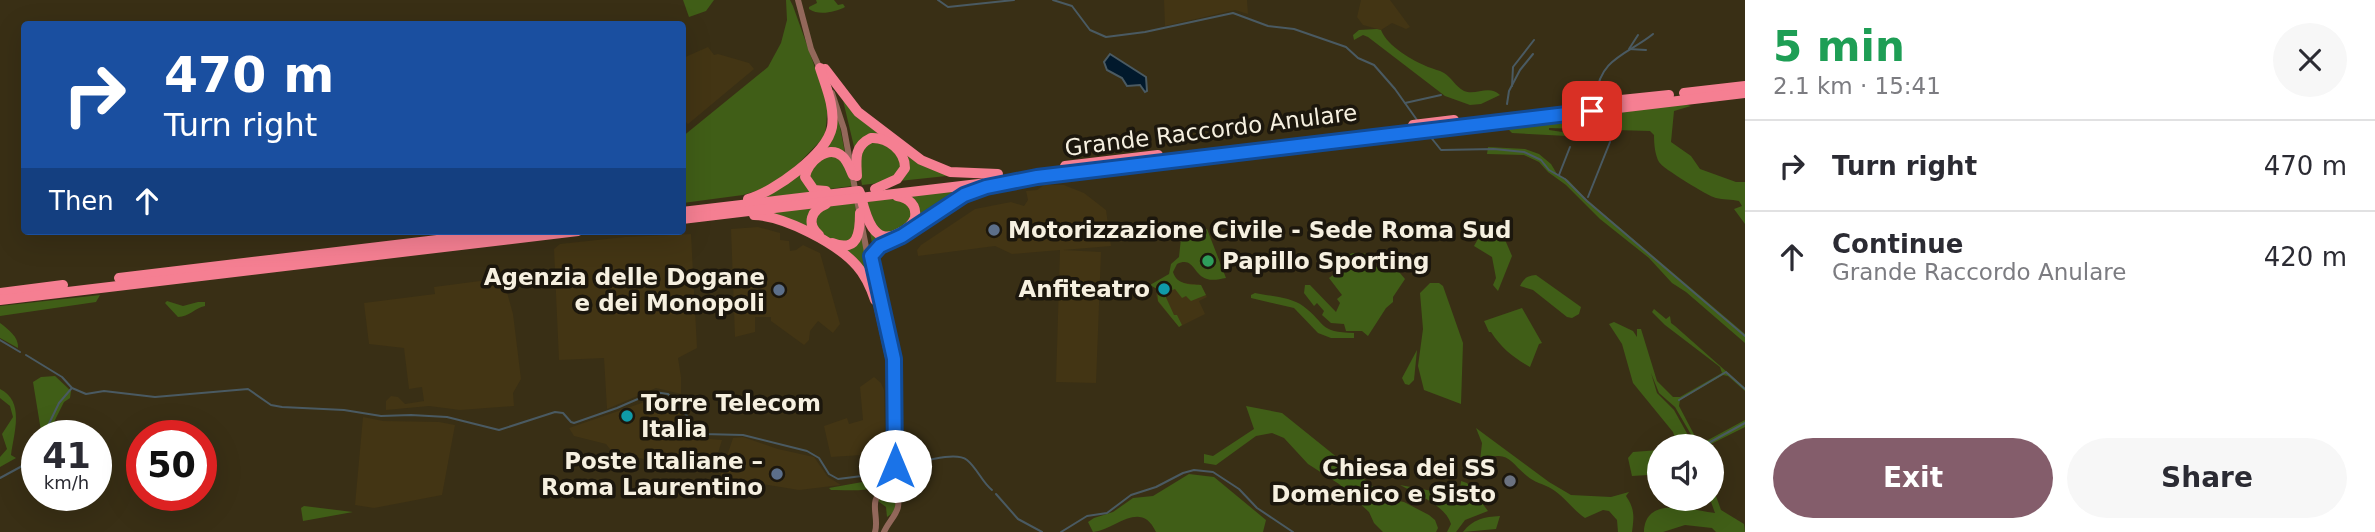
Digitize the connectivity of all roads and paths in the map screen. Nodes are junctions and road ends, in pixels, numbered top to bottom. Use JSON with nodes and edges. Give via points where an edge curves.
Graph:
{"nodes":[{"id":1,"x":800,"y":0,"type":"edge"},
{"id":2,"x":822,"y":69,"type":"junction"},
{"id":3,"x":1745,"y":84,"type":"edge"},
{"id":4,"x":1718,"y":93,"type":"junction"},
{"id":5,"x":1745,"y":94,"type":"edge"},
{"id":6,"x":1410,"y":129,"type":"junction"},
{"id":7,"x":998,"y":174,"type":"junction"},
{"id":8,"x":855,"y":176,"type":"junction"},
{"id":9,"x":1037,"y":177,"type":"junction"},
{"id":10,"x":869,"y":193,"type":"junction"},
{"id":11,"x":847,"y":196,"type":"junction"},
{"id":12,"x":721,"y":207,"type":"junction"},
{"id":13,"x":686,"y":211,"type":"edge"},
{"id":14,"x":860,"y":213,"type":"junction"},
{"id":15,"x":711,"y":215,"type":"junction"},
{"id":16,"x":686,"y":218,"type":"edge"},
{"id":17,"x":479,"y":235,"type":"edge"},
{"id":18,"x":544,"y":235,"type":"edge"},
{"id":19,"x":871,"y":256,"type":"junction"},
{"id":20,"x":0,"y":293,"type":"edge"},
{"id":21,"x":0,"y":300,"type":"edge"},
{"id":22,"x":875,"y":300,"type":"junction"},
{"id":23,"x":892,"y":468,"type":"junction"},
{"id":24,"x":886,"y":490,"type":"junction"},
{"id":25,"x":895,"y":493,"type":"junction"},
{"id":26,"x":876,"y":516,"type":"junction"},
{"id":27,"x":890,"y":520,"type":"junction"},
{"id":28,"x":875,"y":532,"type":"edge"},
{"id":29,"x":884,"y":532,"type":"edge"}],
"edges":[{"from":1,"to":2,"type":"main road"},
{"from":2,"to":7,"type":"highway","via":[[858,113],[921,160],[950,172]]},
{"from":2,"to":8,"type":"main road","via":[[843,110]]},
{"from":2,"to":12,"type":"highway","via":[[832,116],[825,144],[773,189]]},
{"from":3,"to":4,"type":"highway"},
{"from":4,"to":5,"type":"highway"},
{"from":4,"to":6,"type":"highway","name":"Grande Raccordo Anulare"},
{"from":6,"to":7,"type":"highway","name":"Grande Raccordo Anulare"},
{"from":6,"to":9,"type":"highway","name":"Grande Raccordo Anulare"},
{"from":7,"to":10,"type":"highway","name":"Grande Raccordo Anulare"},
{"from":8,"to":10,"type":"main road"},
{"from":8,"to":10,"type":"highway","via":[[861,144],[872,138],[901,153],[905,168],[897,179]]},
{"from":8,"to":11,"type":"highway","via":[[845,159],[833,152],[822,155],[806,171],[814,190]]},
{"from":8,"to":14,"type":"main road"},
{"from":9,"to":10,"type":"highway","name":"Grande Raccordo Anulare"},
{"from":9,"to":19,"type":"highway","via":[[964,195]]},
{"from":10,"to":10,"type":"highway","via":[[908,200],[915,210],[913,223],[893,236],[878,235],[871,226]]},
{"from":10,"to":11,"type":"highway","name":"Grande Raccordo Anulare"},
{"from":10,"to":19,"type":"main road"},
{"from":11,"to":12,"type":"highway","name":"Grande Raccordo Anulare"},
{"from":11,"to":14,"type":"highway","via":[[816,209],[811,221],[815,231],[832,243],[849,245],[859,234]]},
{"from":11,"to":15,"type":"highway","name":"Grande Raccordo Anulare"},
{"from":12,"to":13,"type":"highway","name":"Grande Raccordo Anulare"},
{"from":14,"to":22,"type":"main road"},
{"from":15,"to":16,"type":"highway","name":"Grande Raccordo Anulare"},
{"from":15,"to":22,"type":"highway","via":[[764,215],[791,224],[855,263]]},
{"from":17,"to":20,"type":"highway"},
{"from":18,"to":21,"type":"highway"},
{"from":19,"to":23,"type":"main road","via":[[894,359]]},
{"from":22,"to":23,"type":"main road","via":[[890,366]]},
{"from":23,"to":24,"type":"main road"},
{"from":23,"to":25,"type":"main road"},
{"from":24,"to":25,"type":"main road"},
{"from":24,"to":26,"type":"main road","via":[[876,498]]},
{"from":25,"to":27,"type":"main road","via":[[897,511]]},
{"from":26,"to":27,"type":"main road"},
{"from":26,"to":28,"type":"main road"},
{"from":27,"to":29,"type":"main road"}]}
